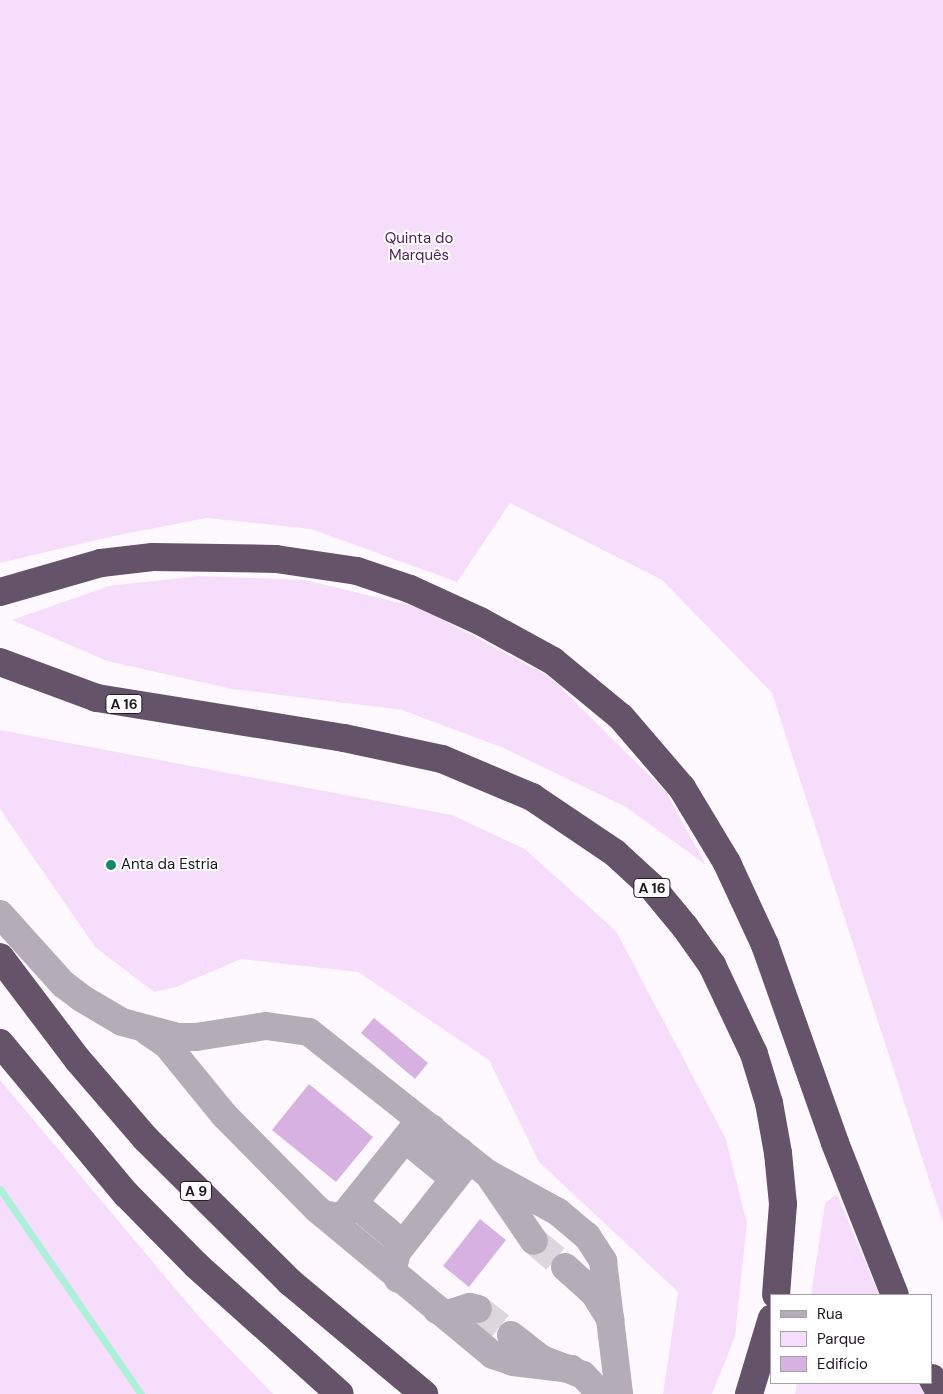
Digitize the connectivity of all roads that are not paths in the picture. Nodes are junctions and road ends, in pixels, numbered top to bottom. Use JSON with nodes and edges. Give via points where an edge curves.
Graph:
{"nodes":[{"id":1,"x":6,"y":590,"type":"edge"},
{"id":2,"x":0,"y":662,"type":"edge"},
{"id":3,"x":0,"y":914,"type":"edge"},
{"id":4,"x":0,"y":957,"type":"edge"},
{"id":5,"x":144,"y":1030,"type":"junction"},
{"id":6,"x":0,"y":1043,"type":"edge"},
{"id":7,"x":432,"y":1128,"type":"junction"},
{"id":8,"x":405,"y":1139,"type":"junction"},
{"id":9,"x":460,"y":1151,"type":"junction"},
{"id":10,"x":487,"y":1172,"type":"junction"},
{"id":11,"x":454,"y":1179,"type":"junction"},
{"id":12,"x":354,"y":1203,"type":"junction"},
{"id":13,"x":323,"y":1214,"type":"junction"},
{"id":14,"x":534,"y":1241,"type":"tunnel mouth"},
{"id":15,"x":403,"y":1244,"type":"junction"},
{"id":16,"x":565,"y":1267,"type":"tunnel mouth"},
{"id":17,"x":398,"y":1279,"type":"junction"},
{"id":18,"x":776,"y":1294,"type":"edge"},
{"id":19,"x":895,"y":1294,"type":"edge"},
{"id":20,"x":478,"y":1309,"type":"dead end"},
{"id":21,"x":437,"y":1310,"type":"junction"},
{"id":22,"x":612,"y":1325,"type":"junction"},
{"id":23,"x":770,"y":1325,"type":"edge"},
{"id":24,"x":511,"y":1335,"type":"tunnel mouth"},
{"id":25,"x":572,"y":1369,"type":"junction"},
{"id":26,"x":933,"y":1380,"type":"edge"},
{"id":27,"x":333,"y":1390,"type":"edge"},
{"id":28,"x":424,"y":1394,"type":"edge"},
{"id":29,"x":601,"y":1394,"type":"edge"},
{"id":30,"x":619,"y":1394,"type":"edge"},
{"id":31,"x":749,"y":1394,"type":"edge"},
{"id":32,"x":941,"y":1394,"type":"edge"}],
"edges":[{"from":1,"to":19,"type":"highway","via":[[101,563],[153,557],[276,559],[357,571],[410,590],[480,621],[552,661],[621,717],[682,788],[727,863],[765,945],[834,1143]]},
{"from":2,"to":18,"type":"highway","number":"A 16","via":[[96,698],[344,738],[442,760],[532,797],[615,853],[652,887],[686,927],[721,982],[754,1054],[769,1103],[778,1153],[782,1214]]},
{"from":3,"to":5,"type":"lane","via":[[28,949],[83,1000]]},
{"from":4,"to":28,"type":"highway","number":"A 9","via":[[78,1060],[144,1138],[290,1282]]},
{"from":5,"to":7,"type":"lane","via":[[196,1038],[266,1026],[309,1032]]},
{"from":5,"to":13,"type":"lane","via":[[167,1045],[224,1115]]},
{"from":6,"to":27,"type":"highway","via":[[126,1194],[196,1265]]},
{"from":7,"to":8,"type":"lane","via":[[416,1127]]},
{"from":7,"to":9,"type":"lane"},
{"from":8,"to":11,"type":"lane"},
{"from":8,"to":12,"type":"lane"},
{"from":9,"to":10,"type":"lane"},
{"from":9,"to":11,"type":"lane","via":[[463,1163]]},
{"from":10,"to":14,"type":"lane"},
{"from":10,"to":22,"type":"lane","via":[[558,1212],[591,1241],[604,1261]]},
{"from":11,"to":15,"type":"lane"},
{"from":12,"to":13,"type":"lane","via":[[339,1217]]},
{"from":12,"to":15,"type":"lane"},
{"from":13,"to":17,"type":"lane"},
{"from":15,"to":17,"type":"lane","via":[[393,1260]]},
{"from":16,"to":22,"type":"lane","via":[[594,1293],[608,1312]]},
{"from":17,"to":21,"type":"lane"},
{"from":20,"to":21,"type":"lane","via":[[470,1307],[448,1314]]},
{"from":21,"to":25,"type":"lane","via":[[502,1360]]},
{"from":22,"to":30,"type":"lane"},
{"from":23,"to":31,"type":"highway"},
{"from":24,"to":25,"type":"lane","via":[[542,1359]]},
{"from":25,"to":29,"type":"lane","via":[[592,1382]]},
{"from":26,"to":32,"type":"highway"}]}
